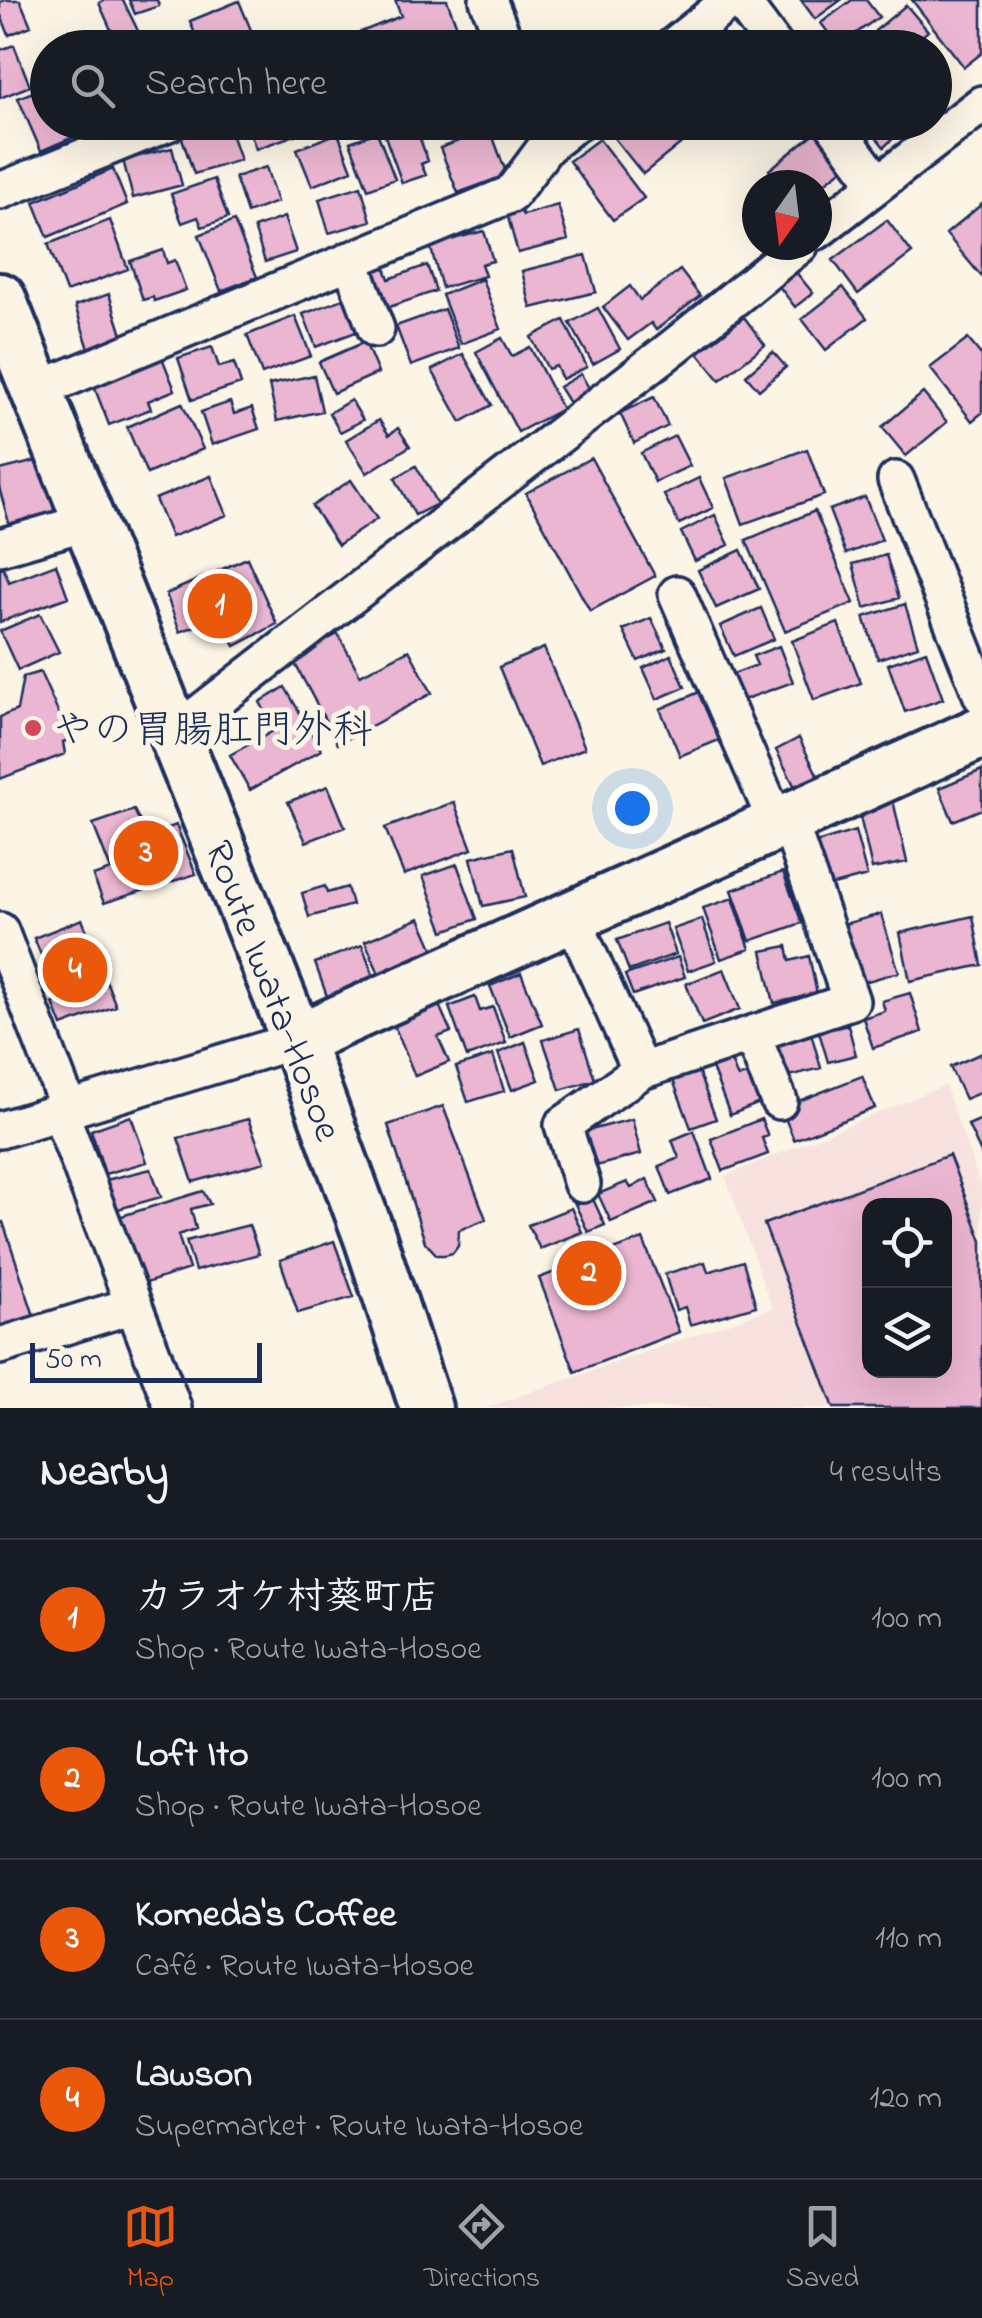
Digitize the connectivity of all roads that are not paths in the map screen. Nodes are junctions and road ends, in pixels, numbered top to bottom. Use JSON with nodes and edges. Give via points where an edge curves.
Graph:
{"nodes":[{"id":1,"x":488,"y":0,"type":"edge"},
{"id":2,"x":732,"y":0,"type":"edge"},
{"id":3,"x":740,"y":0,"type":"edge"},
{"id":4,"x":500,"y":30,"type":"edge"},
{"id":5,"x":694,"y":30,"type":"edge"},
{"id":6,"x":762,"y":30,"type":"edge"},
{"id":7,"x":982,"y":104,"type":"edge"},
{"id":8,"x":952,"y":126,"type":"edge"},
{"id":9,"x":126,"y":140,"type":"edge"},
{"id":10,"x":538,"y":140,"type":"edge"},
{"id":11,"x":846,"y":140,"type":"edge"},
{"id":12,"x":934,"y":140,"type":"edge"},
{"id":13,"x":877,"y":182,"type":"junction"},
{"id":14,"x":0,"y":191,"type":"edge"},
{"id":15,"x":832,"y":220,"type":"edge"},
{"id":16,"x":350,"y":260,"type":"junction"},
{"id":17,"x":781,"y":260,"type":"edge"},
{"id":18,"x":0,"y":298,"type":"edge"},
{"id":19,"x":376,"y":329,"type":"dead end"},
{"id":20,"x":38,"y":390,"type":"junction"},
{"id":21,"x":896,"y":480,"type":"dead end"},
{"id":22,"x":90,"y":521,"type":"junction"},
{"id":23,"x":0,"y":547,"type":"edge"},
{"id":24,"x":676,"y":594,"type":"dead end"},
{"id":25,"x":982,"y":696,"type":"edge"},
{"id":26,"x":982,"y":732,"type":"edge"},
{"id":27,"x":173,"y":734,"type":"junction"},
{"id":28,"x":782,"y":821,"type":"junction"},
{"id":29,"x":572,"y":917,"type":"junction"},
{"id":30,"x":0,"y":931,"type":"edge"},
{"id":31,"x":752,"y":1034,"type":"junction"},
{"id":32,"x":297,"y":1040,"type":"junction"},
{"id":33,"x":641,"y":1071,"type":"junction"},
{"id":34,"x":779,"y":1101,"type":"dead end"},
{"id":35,"x":64,"y":1111,"type":"junction"},
{"id":36,"x":0,"y":1130,"type":"edge"},
{"id":37,"x":582,"y":1184,"type":"dead end"},
{"id":38,"x":134,"y":1305,"type":"junction"},
{"id":39,"x":0,"y":1346,"type":"edge"},
{"id":40,"x":173,"y":1408,"type":"edge"},
{"id":41,"x":426,"y":1408,"type":"edge"}],
"edges":[{"from":1,"to":4,"type":"street"},
{"from":2,"to":5,"type":"street"},
{"from":3,"to":6,"type":"street"},
{"from":7,"to":8,"type":"street"},
{"from":9,"to":14,"type":"street"},
{"from":10,"to":16,"type":"street","via":[[511,194]]},
{"from":11,"to":13,"type":"street"},
{"from":12,"to":13,"type":"street"},
{"from":13,"to":15,"type":"street"},
{"from":16,"to":19,"type":"street"},
{"from":16,"to":20,"type":"street"},
{"from":17,"to":27,"type":"street"},
{"from":18,"to":20,"type":"main road","name":"Route Iwata-Hosoe"},
{"from":20,"to":22,"type":"main road","name":"Route Iwata-Hosoe"},
{"from":21,"to":25,"type":"street"},
{"from":22,"to":23,"type":"street"},
{"from":22,"to":27,"type":"main road","name":"Route Iwata-Hosoe"},
{"from":24,"to":28,"type":"street"},
{"from":26,"to":28,"type":"main road"},
{"from":27,"to":32,"type":"main road","name":"Route Iwata-Hosoe"},
{"from":28,"to":29,"type":"main road"},
{"from":28,"to":31,"type":"street","via":[[851,1001]]},
{"from":29,"to":32,"type":"main road"},
{"from":29,"to":33,"type":"street"},
{"from":30,"to":35,"type":"street"},
{"from":31,"to":33,"type":"street"},
{"from":31,"to":34,"type":"street"},
{"from":32,"to":35,"type":"street"},
{"from":32,"to":41,"type":"main road","name":"Route Iwata-Hosoe"},
{"from":33,"to":37,"type":"street","via":[[563,1125]]},
{"from":35,"to":36,"type":"street"},
{"from":35,"to":38,"type":"street"},
{"from":38,"to":39,"type":"street"},
{"from":38,"to":40,"type":"street"}]}
